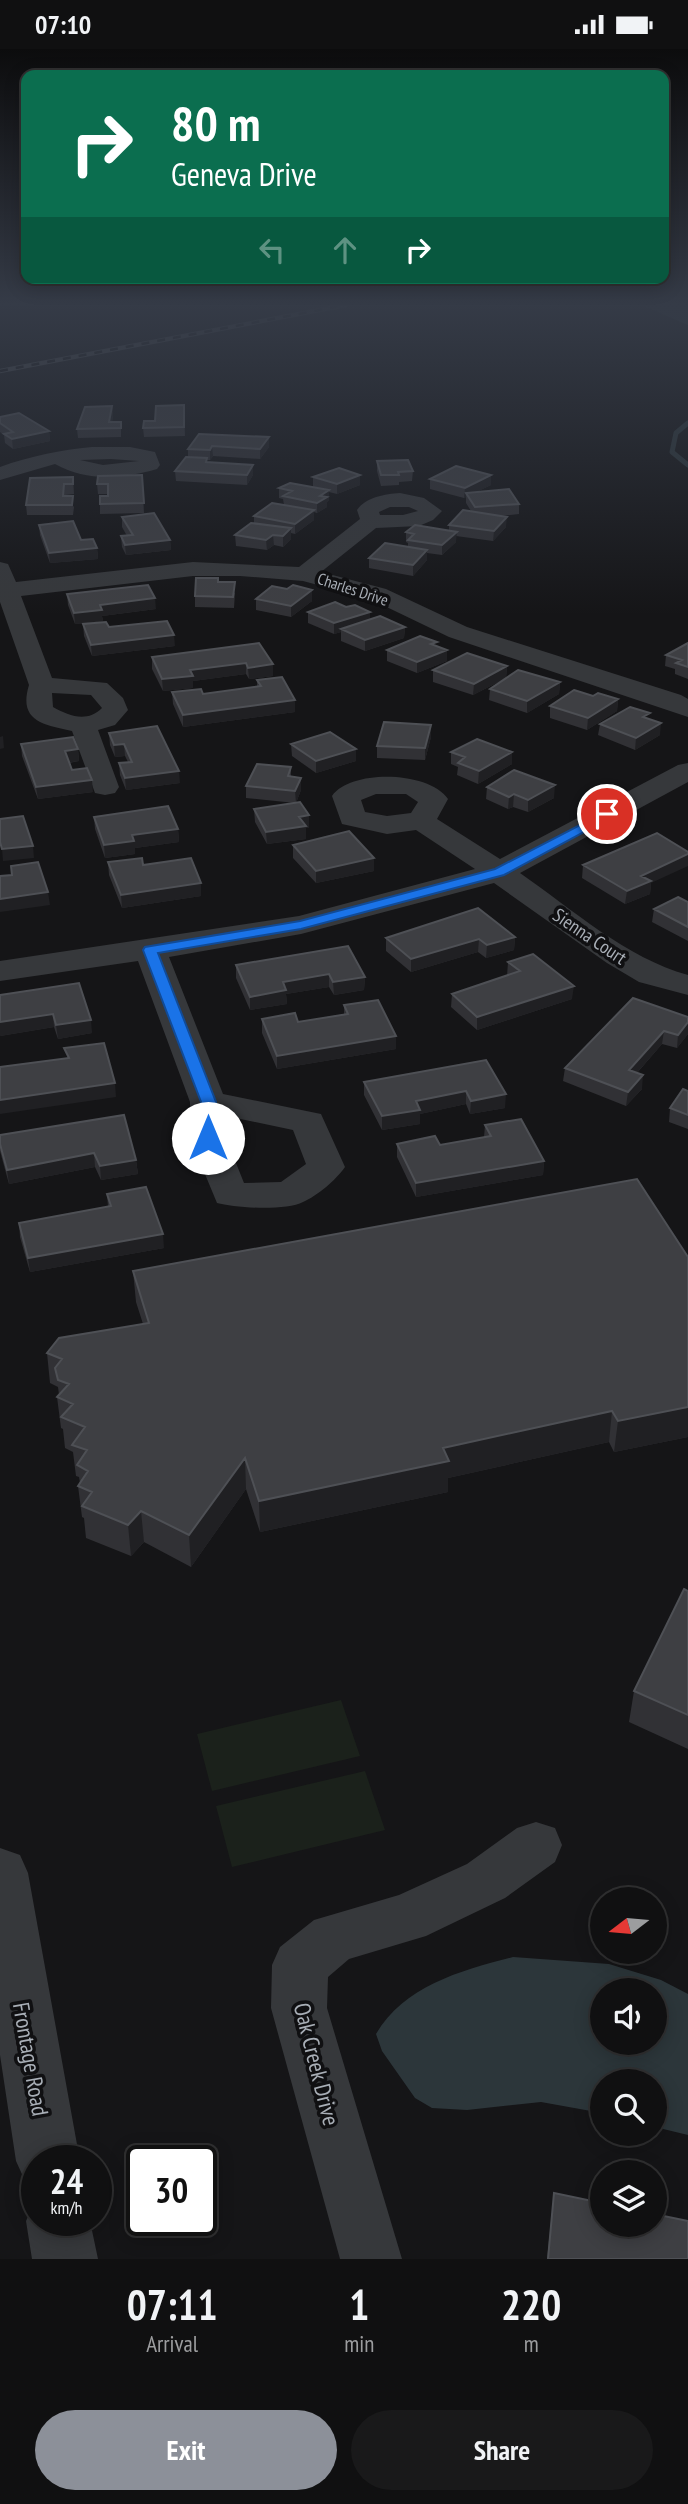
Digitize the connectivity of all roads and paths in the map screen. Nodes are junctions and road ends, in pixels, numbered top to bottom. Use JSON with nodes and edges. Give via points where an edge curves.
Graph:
{"nodes":[{"id":1,"x":129,"y":452,"type":"dead end"},
{"id":2,"x":0,"y":474,"type":"edge"},
{"id":3,"x":369,"y":516,"type":"dead end"},
{"id":4,"x":304,"y":574,"type":"junction"},
{"id":5,"x":2,"y":584,"type":"edge"},
{"id":6,"x":41,"y":685,"type":"junction"},
{"id":7,"x":688,"y":709,"type":"edge"},
{"id":8,"x":70,"y":723,"type":"junction"},
{"id":9,"x":688,"y":771,"type":"edge"},
{"id":10,"x":104,"y":787,"type":"dead end"},
{"id":11,"x":421,"y":821,"type":"dead end"},
{"id":12,"x":499,"y":872,"type":"junction"},
{"id":13,"x":150,"y":950,"type":"junction"},
{"id":14,"x":0,"y":951,"type":"edge"},
{"id":15,"x":71,"y":959,"type":"junction"},
{"id":16,"x":0,"y":971,"type":"edge"},
{"id":17,"x":688,"y":985,"type":"edge"},
{"id":18,"x":208,"y":1102,"type":"junction"},
{"id":19,"x":536,"y":1845,"type":"dead end"},
{"id":20,"x":0,"y":1873,"type":"edge"},
{"id":21,"x":45,"y":2145,"type":"edge"},
{"id":22,"x":61,"y":2236,"type":"edge"},
{"id":23,"x":65,"y":2259,"type":"edge"},
{"id":24,"x":371,"y":2259,"type":"edge"}],
"edges":[{"from":1,"to":2,"type":"street","via":[[148,456],[150,465],[91,473],[59,458]]},
{"from":3,"to":4,"type":"street"},
{"from":4,"to":5,"type":"street","name":"Charles Drive","via":[[194,569]]},
{"from":4,"to":7,"type":"street","name":"Charles Drive","via":[[378,594],[458,632]]},
{"from":5,"to":6,"type":"street"},
{"from":6,"to":8,"type":"street","via":[[40,711]]},
{"from":6,"to":8,"type":"street","via":[[98,688],[114,704],[115,710],[106,719]]},
{"from":8,"to":10,"type":"street"},
{"from":9,"to":12,"type":"street"},
{"from":11,"to":12,"type":"street","name":"Sienna Court"},
{"from":12,"to":13,"type":"street","via":[[301,925]]},
{"from":12,"to":17,"type":"street","name":"Sienna Court","via":[[640,969]]},
{"from":13,"to":15,"type":"street"},
{"from":13,"to":18,"type":"street"},
{"from":14,"to":15,"type":"street"},
{"from":15,"to":16,"type":"street"},
{"from":18,"to":18,"type":"street","via":[[307,1122],[326,1167],[290,1194],[230,1195],[208,1138]]},
{"from":19,"to":24,"type":"street","name":"Oak Creek Drive","via":[[486,1881],[407,1918],[333,1938],[300,1965],[299,2008]]},
{"from":20,"to":21,"type":"street","name":"Frontage Road"},
{"from":22,"to":23,"type":"street"}]}
